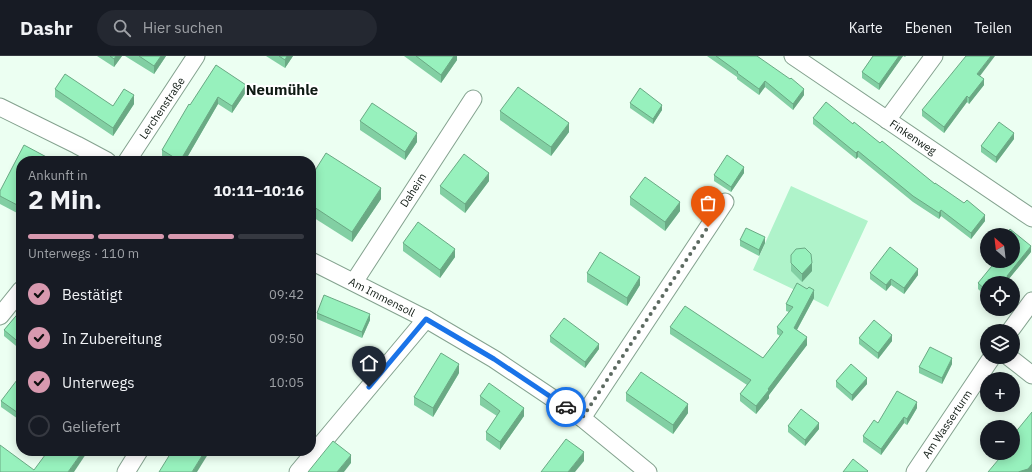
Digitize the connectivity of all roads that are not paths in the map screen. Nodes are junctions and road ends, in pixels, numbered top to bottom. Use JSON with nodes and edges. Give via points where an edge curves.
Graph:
{"nodes":[{"id":1,"x":196,"y":56,"type":"edge"},
{"id":2,"x":794,"y":56,"type":"edge"},
{"id":3,"x":934,"y":56,"type":"edge"},
{"id":4,"x":473,"y":99,"type":"dead end"},
{"id":5,"x":0,"y":107,"type":"edge"},
{"id":6,"x":887,"y":120,"type":"junction"},
{"id":7,"x":98,"y":156,"type":"edge"},
{"id":8,"x":130,"y":156,"type":"edge"},
{"id":9,"x":725,"y":202,"type":"dead end"},
{"id":10,"x":1032,"y":218,"type":"edge"},
{"id":11,"x":316,"y":263,"type":"edge"},
{"id":12,"x":354,"y":282,"type":"junction"},
{"id":13,"x":16,"y":296,"type":"edge"},
{"id":14,"x":1032,"y":301,"type":"edge"},
{"id":15,"x":0,"y":316,"type":"edge"},
{"id":16,"x":426,"y":319,"type":"junction"},
{"id":17,"x":1015,"y":324,"type":"edge"},
{"id":18,"x":987,"y":364,"type":"edge"},
{"id":19,"x":1018,"y":364,"type":"edge"},
{"id":20,"x":1032,"y":375,"type":"edge"},
{"id":21,"x":582,"y":418,"type":"junction"},
{"id":22,"x":316,"y":450,"type":"edge"},
{"id":23,"x":136,"y":456,"type":"edge"},
{"id":24,"x":311,"y":456,"type":"edge"},
{"id":25,"x":126,"y":472,"type":"edge"},
{"id":26,"x":298,"y":472,"type":"edge"},
{"id":27,"x":648,"y":472,"type":"edge"},
{"id":28,"x":915,"y":472,"type":"edge"}],
"edges":[{"from":1,"to":8,"type":"street","name":"Lerchenstraße"},
{"from":2,"to":6,"type":"street","name":"Finkenweg"},
{"from":3,"to":6,"type":"street"},
{"from":4,"to":12,"type":"street","name":"Daheim"},
{"from":5,"to":7,"type":"street"},
{"from":6,"to":10,"type":"street","name":"Finkenweg"},
{"from":9,"to":21,"type":"street"},
{"from":11,"to":12,"type":"street","name":"Am Immensoll"},
{"from":12,"to":16,"type":"street","name":"Am Immensoll"},
{"from":13,"to":15,"type":"street"},
{"from":14,"to":17,"type":"street"},
{"from":16,"to":21,"type":"street","name":"Am Immensoll","via":[[494,359]]},
{"from":16,"to":22,"type":"street"},
{"from":18,"to":28,"type":"street","name":"Am Wasserturm"},
{"from":19,"to":20,"type":"street"},
{"from":21,"to":27,"type":"street","name":"Am Immensoll"},
{"from":23,"to":25,"type":"street"},
{"from":24,"to":26,"type":"street"}]}
